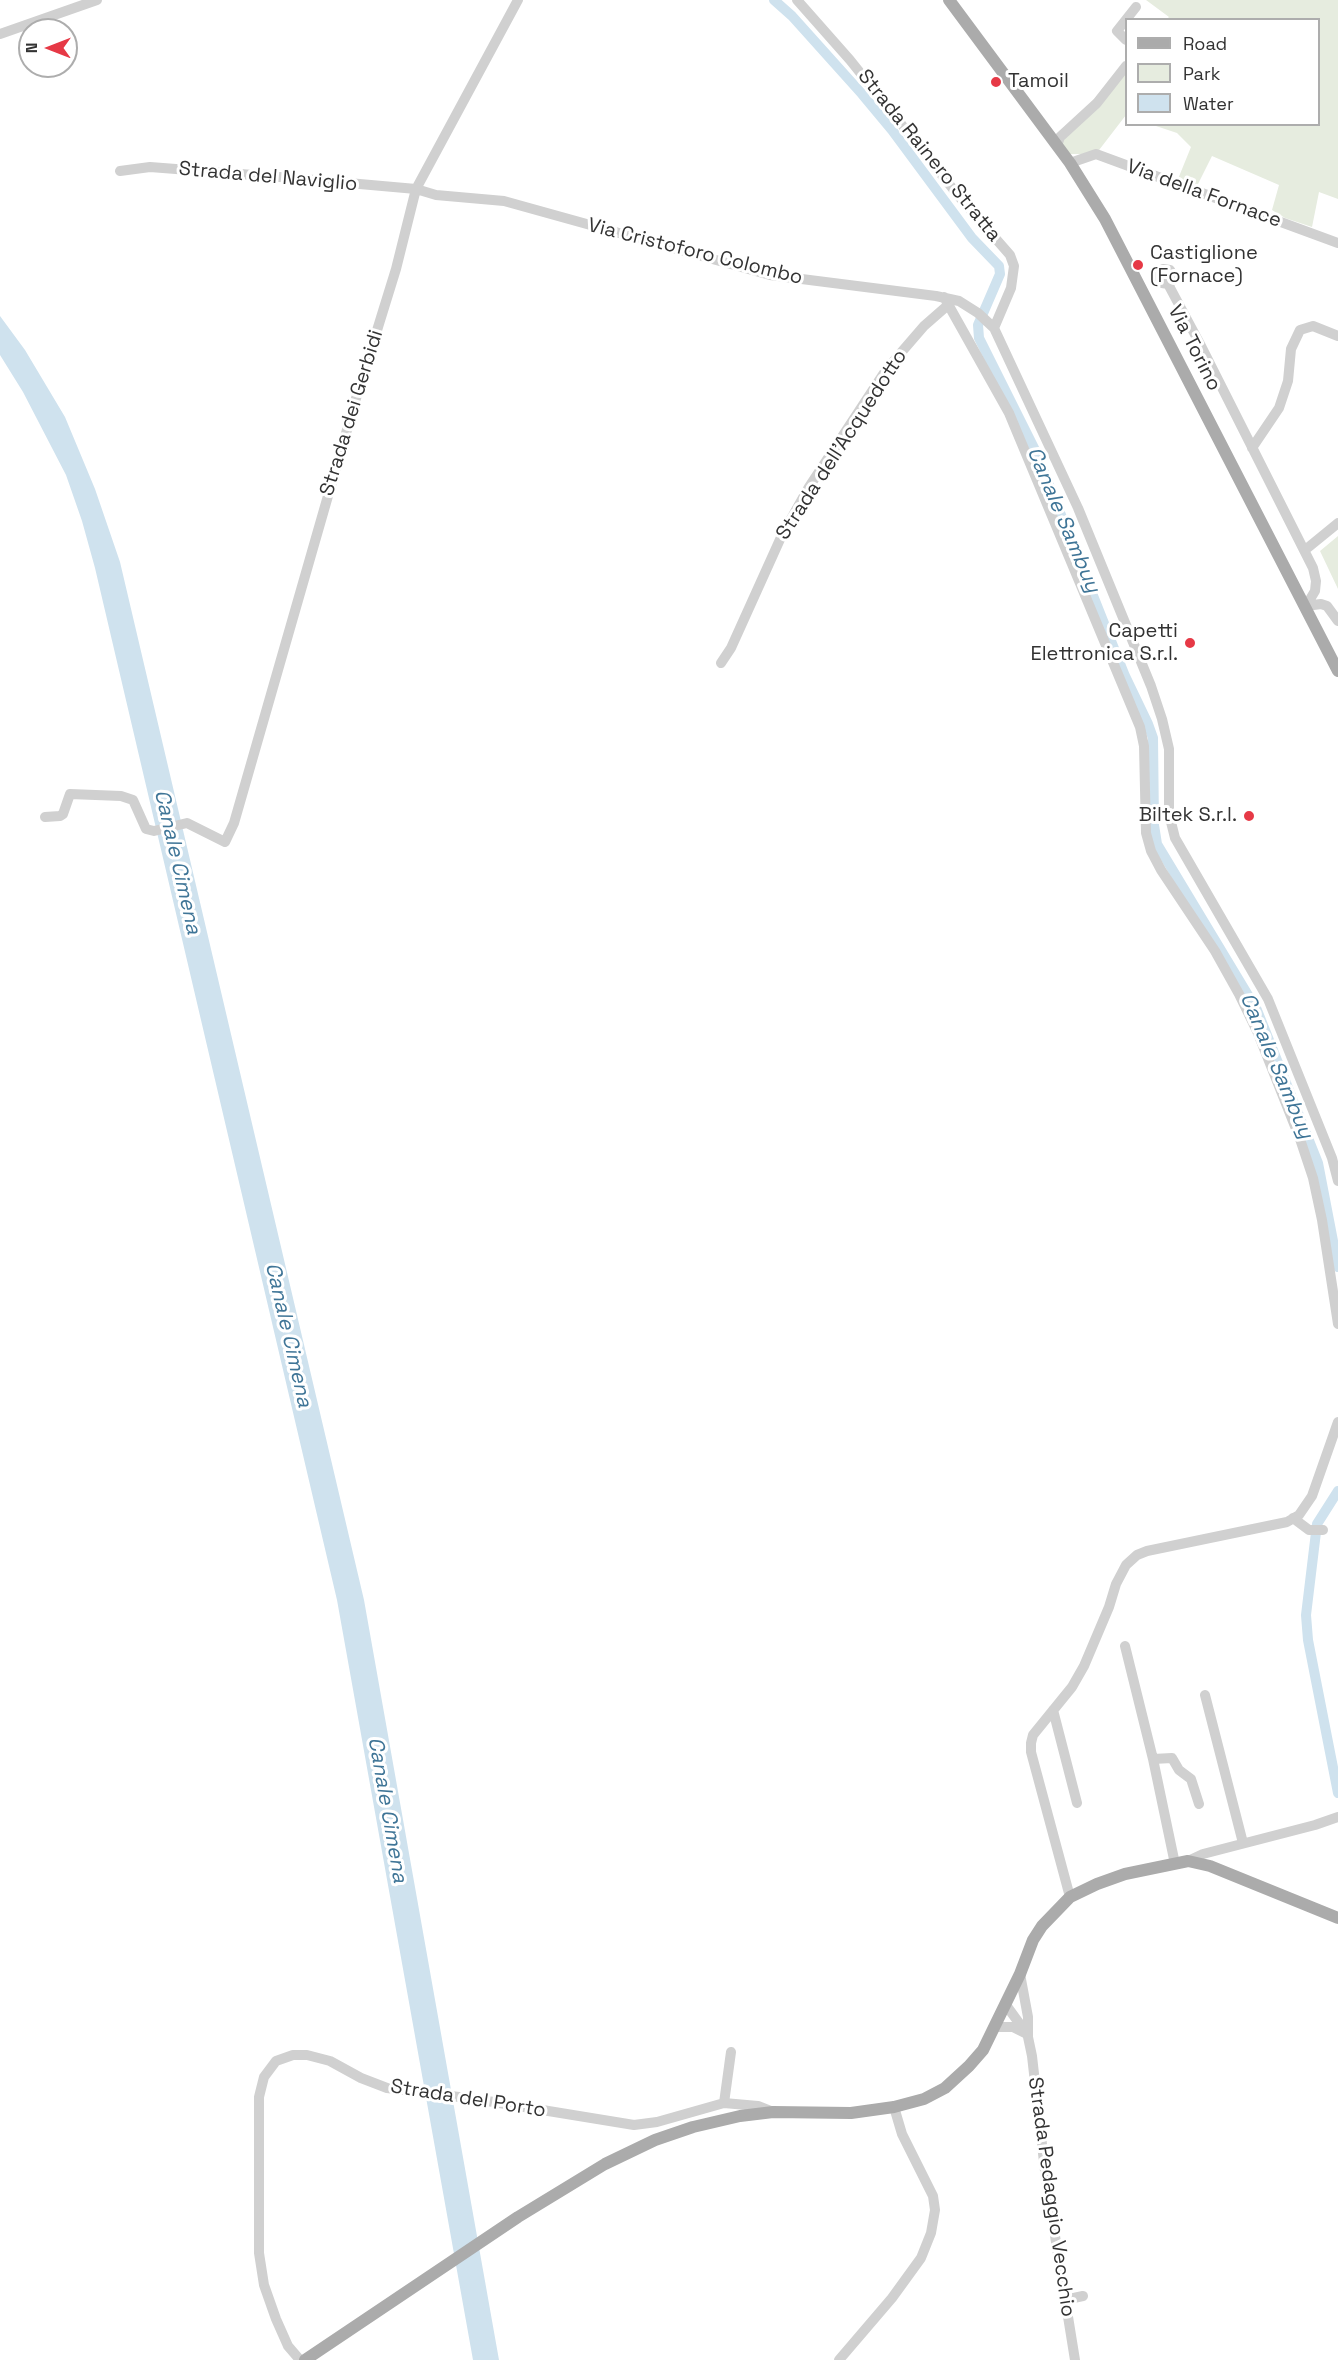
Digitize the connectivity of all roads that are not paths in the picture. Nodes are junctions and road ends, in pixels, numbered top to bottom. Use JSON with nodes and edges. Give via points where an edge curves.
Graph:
{"nodes":[{"id":1,"x":97,"y":0,"type":"edge"},
{"id":2,"x":518,"y":0,"type":"edge"},
{"id":3,"x":797,"y":0,"type":"edge"},
{"id":4,"x":949,"y":0,"type":"edge"},
{"id":5,"x":1136,"y":7,"type":"dead end"},
{"id":6,"x":1127,"y":18,"type":"edge"},
{"id":7,"x":1125,"y":21,"type":"edge"},
{"id":8,"x":0,"y":34,"type":"edge"},
{"id":9,"x":1125,"y":39,"type":"edge"},
{"id":10,"x":1125,"y":67,"type":"edge"},
{"id":11,"x":1058,"y":146,"type":"junction"},
{"id":12,"x":1070,"y":163,"type":"junction"},
{"id":13,"x":120,"y":171,"type":"dead end"},
{"id":14,"x":416,"y":189,"type":"junction"},
{"id":15,"x":1338,"y":243,"type":"edge"},
{"id":16,"x":1167,"y":284,"type":"dead end"},
{"id":17,"x":951,"y":301,"type":"junction"},
{"id":18,"x":994,"y":327,"type":"junction"},
{"id":19,"x":1338,"y":336,"type":"edge"},
{"id":20,"x":1252,"y":448,"type":"junction"},
{"id":21,"x":1338,"y":523,"type":"edge"},
{"id":22,"x":1305,"y":550,"type":"junction"},
{"id":23,"x":1306,"y":606,"type":"junction"},
{"id":24,"x":1338,"y":621,"type":"edge"},
{"id":25,"x":721,"y":663,"type":"dead end"},
{"id":26,"x":1338,"y":672,"type":"edge"},
{"id":27,"x":45,"y":817,"type":"dead end"},
{"id":28,"x":1338,"y":1181,"type":"edge"},
{"id":29,"x":1338,"y":1324,"type":"edge"},
{"id":30,"x":1338,"y":1422,"type":"edge"},
{"id":31,"x":1293,"y":1518,"type":"junction"},
{"id":32,"x":1323,"y":1530,"type":"dead end"},
{"id":33,"x":1125,"y":1646,"type":"dead end"},
{"id":34,"x":1205,"y":1695,"type":"dead end"},
{"id":35,"x":1053,"y":1710,"type":"junction"},
{"id":36,"x":1153,"y":1759,"type":"junction"},
{"id":37,"x":1077,"y":1803,"type":"dead end"},
{"id":38,"x":1199,"y":1804,"type":"dead end"},
{"id":39,"x":1338,"y":1817,"type":"edge"},
{"id":40,"x":1243,"y":1843,"type":"junction"},
{"id":41,"x":1188,"y":1861,"type":"junction"},
{"id":42,"x":1175,"y":1864,"type":"junction"},
{"id":43,"x":1070,"y":1897,"type":"junction"},
{"id":44,"x":1338,"y":1918,"type":"edge"},
{"id":45,"x":1020,"y":1974,"type":"junction"},
{"id":46,"x":1007,"y":2003,"type":"junction"},
{"id":47,"x":1028,"y":2017,"type":"junction"},
{"id":48,"x":996,"y":2027,"type":"junction"},
{"id":49,"x":1028,"y":2034,"type":"junction"},
{"id":50,"x":730,"y":2052,"type":"dead end"},
{"id":51,"x":724,"y":2103,"type":"junction"},
{"id":52,"x":894,"y":2107,"type":"junction"},
{"id":53,"x":687,"y":2112,"type":"junction"},
{"id":54,"x":773,"y":2112,"type":"junction"},
{"id":55,"x":693,"y":2127,"type":"junction"},
{"id":56,"x":1083,"y":2296,"type":"dead end"},
{"id":57,"x":1064,"y":2300,"type":"junction"},
{"id":58,"x":300,"y":2360,"type":"edge"},
{"id":59,"x":305,"y":2360,"type":"edge"},
{"id":60,"x":838,"y":2360,"type":"edge"},
{"id":61,"x":1075,"y":2360,"type":"edge"}],
"edges":[{"from":1,"to":8,"type":"street"},
{"from":2,"to":14,"type":"street","name":"Strada dei Gerbidi"},
{"from":3,"to":18,"type":"street","name":"Strada Rainero Stratta","via":[[1010,255],[1014,266],[1011,288]]},
{"from":4,"to":11,"type":"main road","name":"Via Torino"},
{"from":5,"to":6,"type":"street"},
{"from":7,"to":9,"type":"street","via":[[1117,31]]},
{"from":10,"to":11,"type":"street","via":[[1097,103],[1060,137]]},
{"from":11,"to":12,"type":"main road","name":"Via Torino"},
{"from":12,"to":15,"type":"street","name":"Via della Fornace","via":[[1096,154]]},
{"from":12,"to":23,"type":"main road","name":"Via Torino","via":[[1106,219]]},
{"from":13,"to":14,"type":"street","name":"Strada del Naviglio","via":[[150,167]]},
{"from":14,"to":17,"type":"street","name":"Via Cristoforo Colombo","via":[[436,195],[504,201],[770,275]]},
{"from":14,"to":27,"type":"street","name":"Strada dei Gerbidi","via":[[234,823],[225,842],[187,823],[154,831],[146,829],[133,800],[121,796],[70,794],[63,814]]},
{"from":16,"to":20,"type":"street"},
{"from":17,"to":18,"type":"street","via":[[978,313]]},
{"from":17,"to":25,"type":"street","name":"Strada dell'Acquedotto","via":[[886,370],[809,487]]},
{"from":17,"to":29,"type":"street","via":[[1009,412],[1140,727],[1146,833],[1151,851],[1239,994],[1300,1140],[1322,1220]]},
{"from":18,"to":28,"type":"street","via":[[1078,508],[1151,686],[1169,749],[1169,814],[1175,838],[1271,1005]]},
{"from":19,"to":20,"type":"street","via":[[1313,326],[1300,330],[1291,350],[1288,381],[1279,408]]},
{"from":20,"to":22,"type":"street"},
{"from":21,"to":22,"type":"street"},
{"from":22,"to":23,"type":"street","via":[[1316,581]]},
{"from":23,"to":24,"type":"street","via":[[1327,606]]},
{"from":23,"to":26,"type":"main road","name":"Via Torino"},
{"from":30,"to":31,"type":"street","via":[[1312,1496]]},
{"from":31,"to":32,"type":"street","via":[[1309,1530]]},
{"from":31,"to":35,"type":"street","via":[[1137,1555],[1126,1565],[1116,1584],[1084,1666]]},
{"from":33,"to":36,"type":"street"},
{"from":34,"to":40,"type":"street"},
{"from":35,"to":37,"type":"street"},
{"from":35,"to":43,"type":"street","via":[[1033,1735],[1031,1752]]},
{"from":36,"to":38,"type":"street","via":[[1172,1758],[1191,1779]]},
{"from":36,"to":42,"type":"street"},
{"from":39,"to":40,"type":"street"},
{"from":40,"to":41,"type":"street"},
{"from":41,"to":42,"type":"main road"},
{"from":41,"to":44,"type":"main road","via":[[1255,1883]]},
{"from":42,"to":43,"type":"main road","via":[[1125,1874]]},
{"from":43,"to":45,"type":"main road","via":[[1037,1933]]},
{"from":45,"to":46,"type":"main road"},
{"from":45,"to":47,"type":"street","name":"Strada Pedaggio Vecchio"},
{"from":46,"to":47,"type":"street","via":[[1019,2005]]},
{"from":46,"to":48,"type":"main road"},
{"from":46,"to":49,"type":"street","name":"Strada Pedaggio Vecchio"},
{"from":47,"to":49,"type":"street","name":"Strada Pedaggio Vecchio"},
{"from":48,"to":49,"type":"street","via":[[1013,2027]]},
{"from":48,"to":52,"type":"main road","via":[[983,2050],[945,2088]]},
{"from":49,"to":57,"type":"street","name":"Strada Pedaggio Vecchio"},
{"from":50,"to":51,"type":"street"},
{"from":51,"to":53,"type":"street","name":"Strada del Porto"},
{"from":51,"to":54,"type":"street","name":"Strada del Porto","via":[[758,2106]]},
{"from":52,"to":54,"type":"main road","via":[[851,2113]]},
{"from":52,"to":60,"type":"street","via":[[902,2134],[933,2196],[931,2233],[921,2258],[904,2282]]},
{"from":53,"to":55,"type":"street"},
{"from":53,"to":58,"type":"street","name":"Strada del Porto","via":[[634,2125],[387,2088],[330,2061],[307,2055],[276,2061],[264,2077],[259,2097],[259,2253],[264,2285],[276,2319],[288,2346]]},
{"from":54,"to":55,"type":"main road","via":[[740,2115]]},
{"from":55,"to":59,"type":"main road","via":[[605,2164],[518,2217]]},
{"from":56,"to":57,"type":"street"},
{"from":57,"to":61,"type":"street","name":"Strada Pedaggio Vecchio"}]}
